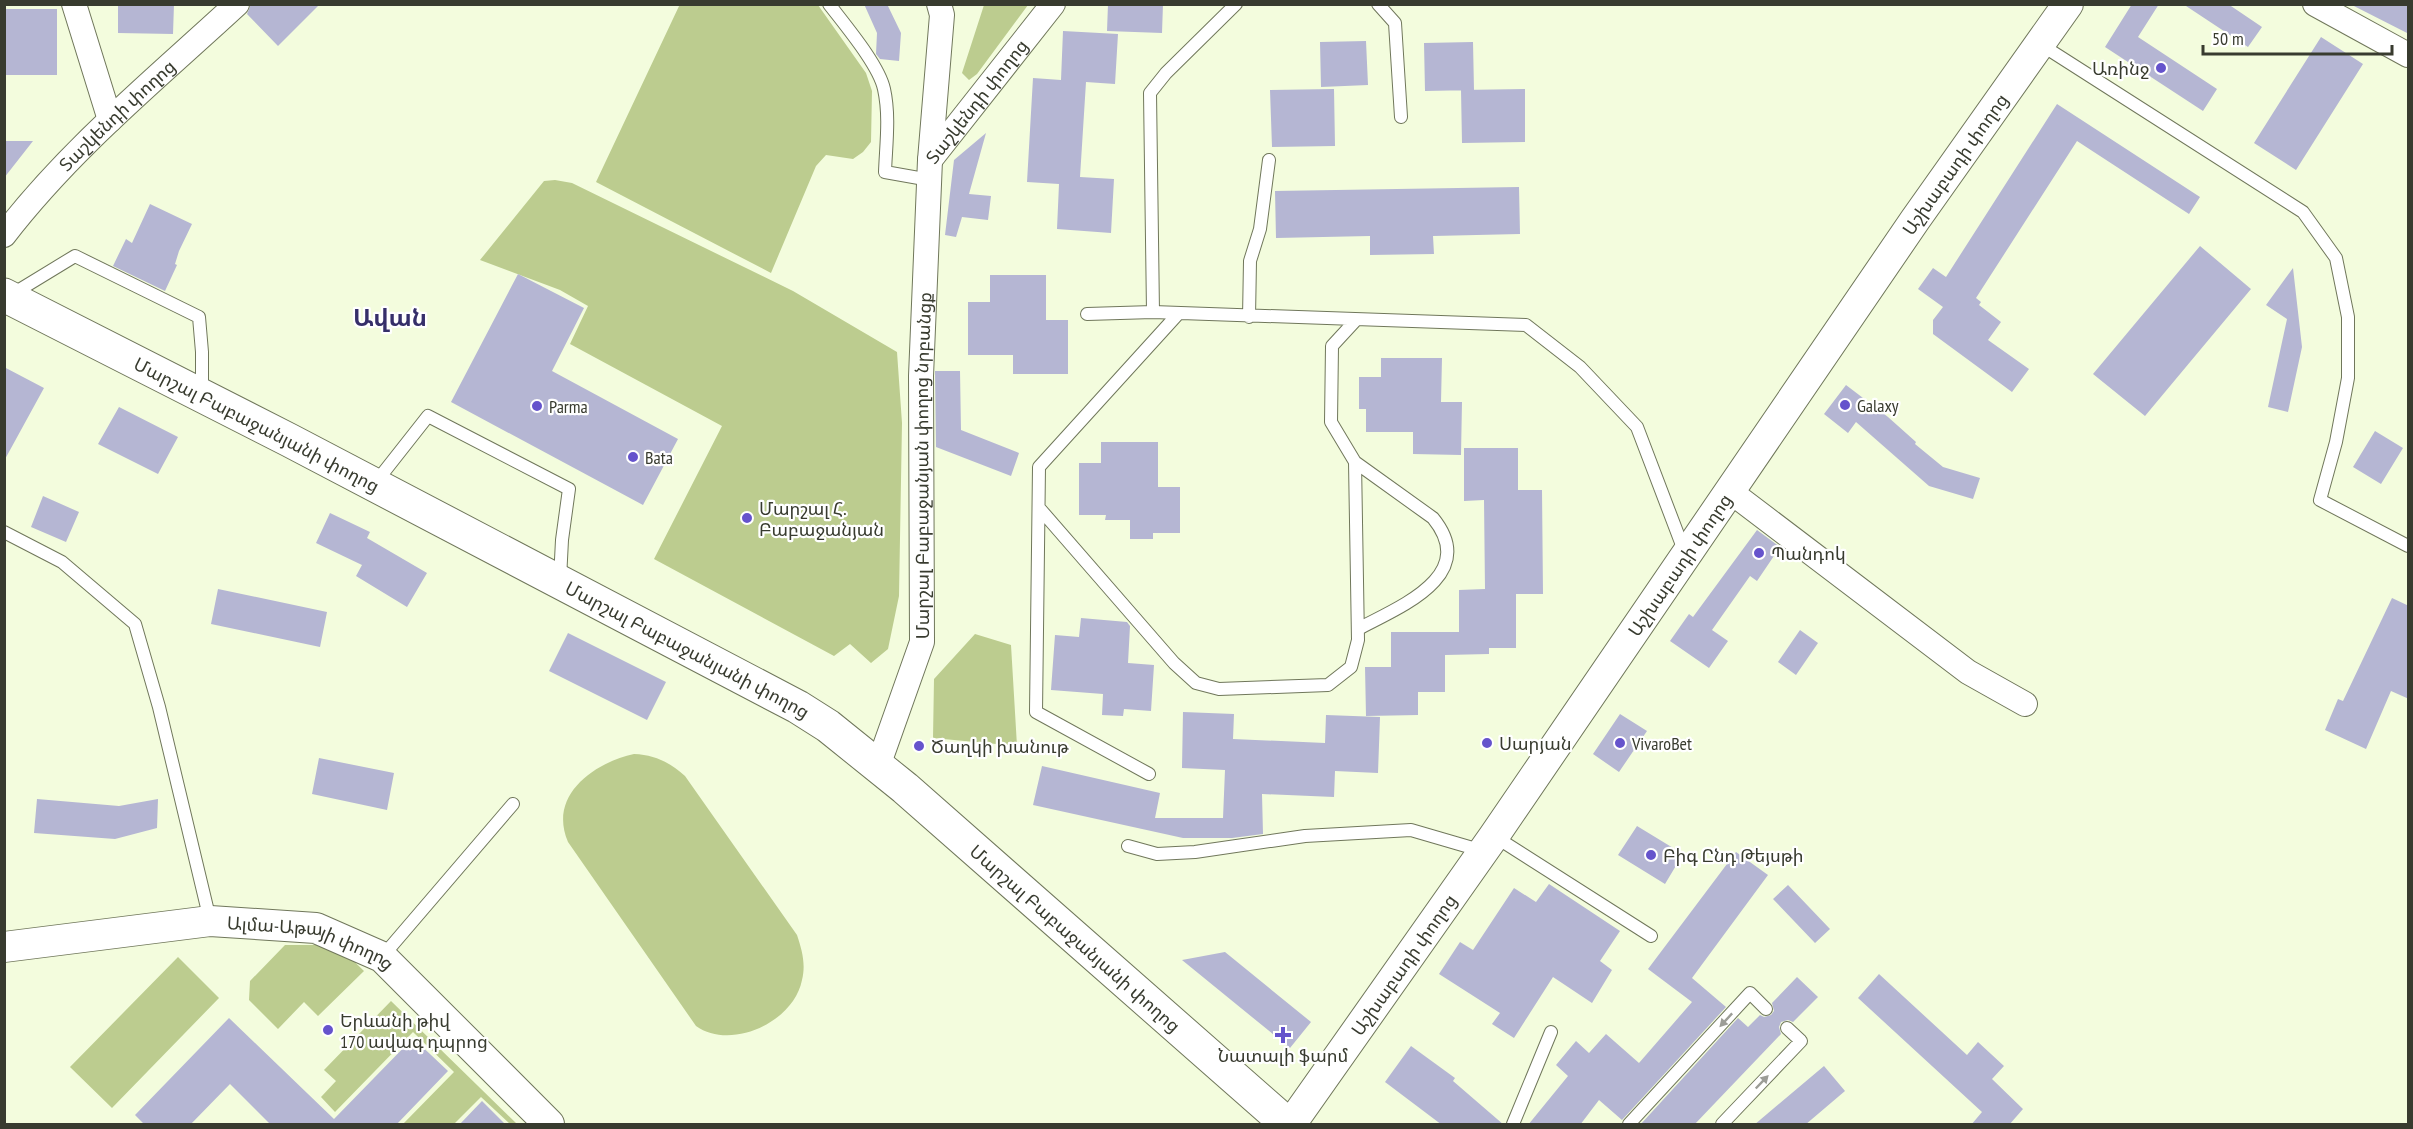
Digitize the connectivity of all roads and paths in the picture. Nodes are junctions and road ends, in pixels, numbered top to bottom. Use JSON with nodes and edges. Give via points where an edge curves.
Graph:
{"nodes":[{"id":1,"x":74,"y":4,"type":"edge"},
{"id":2,"x":829,"y":4,"type":"edge"},
{"id":3,"x":939,"y":4,"type":"edge"},
{"id":4,"x":1053,"y":4,"type":"edge"},
{"id":5,"x":1236,"y":4,"type":"edge"},
{"id":6,"x":1378,"y":4,"type":"edge"},
{"id":7,"x":2068,"y":4,"type":"edge"},
{"id":8,"x":2315,"y":4,"type":"edge"},
{"id":9,"x":229,"y":8,"type":"edge"},
{"id":10,"x":2039,"y":44,"type":"junction"},
{"id":11,"x":2409,"y":55,"type":"edge"},
{"id":12,"x":1401,"y":117,"type":"dead end"},
{"id":13,"x":110,"y":120,"type":"junction"},
{"id":14,"x":1269,"y":159,"type":"dead end"},
{"id":15,"x":930,"y":170,"type":"junction"},
{"id":16,"x":4,"y":235,"type":"edge"},
{"id":17,"x":6,"y":296,"type":"edge"},
{"id":18,"x":1153,"y":312,"type":"junction"},
{"id":19,"x":1087,"y":314,"type":"dead end"},
{"id":20,"x":1178,"y":314,"type":"junction"},
{"id":21,"x":1249,"y":316,"type":"junction"},
{"id":22,"x":1356,"y":320,"type":"junction"},
{"id":23,"x":202,"y":397,"type":"junction"},
{"id":24,"x":1355,"y":462,"type":"junction"},
{"id":25,"x":374,"y":486,"type":"junction"},
{"id":26,"x":1731,"y":492,"type":"junction"},
{"id":27,"x":1040,"y":509,"type":"junction"},
{"id":28,"x":4,"y":532,"type":"edge"},
{"id":29,"x":2409,"y":546,"type":"edge"},
{"id":30,"x":1686,"y":557,"type":"junction"},
{"id":31,"x":560,"y":583,"type":"junction"},
{"id":32,"x":1358,"y":629,"type":"junction"},
{"id":33,"x":2025,"y":704,"type":"dead end"},
{"id":34,"x":878,"y":766,"type":"junction"},
{"id":35,"x":1149,"y":774,"type":"dead end"},
{"id":36,"x":513,"y":804,"type":"dead end"},
{"id":37,"x":1489,"y":844,"type":"junction"},
{"id":38,"x":1128,"y":846,"type":"dead end"},
{"id":39,"x":210,"y":921,"type":"junction"},
{"id":40,"x":1651,"y":936,"type":"dead end"},
{"id":41,"x":4,"y":947,"type":"edge"},
{"id":42,"x":382,"y":957,"type":"junction"},
{"id":43,"x":1766,"y":1009,"type":"dead end"},
{"id":44,"x":1787,"y":1028,"type":"dead end"},
{"id":45,"x":1551,"y":1032,"type":"dead end"},
{"id":46,"x":549,"y":1125,"type":"edge"},
{"id":47,"x":1289,"y":1125,"type":"edge"},
{"id":48,"x":1513,"y":1125,"type":"edge"},
{"id":49,"x":1629,"y":1125,"type":"edge"},
{"id":50,"x":1722,"y":1125,"type":"edge"}],
"edges":[{"from":1,"to":13,"type":"street"},
{"from":2,"to":15,"type":"lane","via":[[866,53],[884,86],[888,113],[885,172]]},
{"from":3,"to":15,"type":"street","name":"Տաշկենդի փողոց","via":[[942,15]]},
{"from":4,"to":15,"type":"street","name":"Տաշկենդի փողոց"},
{"from":5,"to":18,"type":"lane","via":[[1150,93]]},
{"from":6,"to":12,"type":"lane","via":[[1395,24]]},
{"from":7,"to":10,"type":"street","name":"Աշխաբադի փողոց"},
{"from":8,"to":11,"type":"street"},
{"from":9,"to":13,"type":"street","name":"Տաշկենդի փողոց"},
{"from":10,"to":26,"type":"street","name":"Աշխաբադի փողոց"},
{"from":10,"to":29,"type":"lane","via":[[2303,212],[2336,258],[2348,317],[2348,378],[2320,500]]},
{"from":13,"to":16,"type":"street","name":"Տաշկենդի փողոց","via":[[34,197]]},
{"from":14,"to":21,"type":"lane","via":[[1260,229],[1250,261]]},
{"from":15,"to":34,"type":"street","name":"Մարշալ Բաբաջանյան փողոց նրբանցք","via":[[921,376],[922,642]]},
{"from":17,"to":23,"type":"main road","name":"Մարշալ Բաբաջանյանի փողոց"},
{"from":17,"to":23,"type":"lane","via":[[75,256],[199,317]]},
{"from":18,"to":19,"type":"lane"},
{"from":18,"to":20,"type":"lane"},
{"from":20,"to":21,"type":"lane"},
{"from":20,"to":27,"type":"lane","via":[[1039,467]]},
{"from":21,"to":22,"type":"lane"},
{"from":22,"to":24,"type":"lane","via":[[1332,346],[1331,422]]},
{"from":22,"to":30,"type":"lane","via":[[1526,326],[1580,367],[1636,427]]},
{"from":23,"to":25,"type":"main road","name":"Մարշալ Բաբաջանյանի փողոց"},
{"from":24,"to":32,"type":"lane"},
{"from":24,"to":32,"type":"lane","via":[[1433,518],[1443,530],[1446,560],[1442,574],[1431,587]]},
{"from":25,"to":31,"type":"main road","name":"Մարշալ Բաբաջանյանի փողոց"},
{"from":25,"to":31,"type":"lane","via":[[428,417],[569,489]]},
{"from":26,"to":30,"type":"street","name":"Աշխաբադի փողոց"},
{"from":26,"to":33,"type":"street","via":[[1968,672]]},
{"from":27,"to":32,"type":"lane","via":[[1174,663],[1197,683],[1219,689],[1328,685],[1351,667]]},
{"from":27,"to":35,"type":"lane","via":[[1036,712]]},
{"from":28,"to":39,"type":"lane","via":[[62,562],[135,624]]},
{"from":30,"to":37,"type":"street","name":"Աշխաբադի փողոց"},
{"from":31,"to":34,"type":"main road","name":"Մարշալ Բաբաջանյանի փողոց","via":[[798,707]]},
{"from":34,"to":47,"type":"main road","name":"Մարշալ Բաբաջանյանի փողոց"},
{"from":36,"to":42,"type":"lane"},
{"from":37,"to":38,"type":"lane","via":[[1411,830],[1305,836],[1195,852],[1157,854]]},
{"from":37,"to":40,"type":"lane"},
{"from":37,"to":47,"type":"street","name":"Աշխաբադի փողոց"},
{"from":39,"to":41,"type":"street","name":"Ալմա-Աթայի փողոց"},
{"from":39,"to":42,"type":"street","name":"Ալմա-Աթայի փողոց","via":[[316,927]]},
{"from":42,"to":46,"type":"street","name":"Ալմա-Աթայի փողոց"},
{"from":43,"to":49,"type":"lane","one_way":true,"via":[[1750,993]]},
{"from":50,"to":44,"type":"lane","one_way":true,"via":[[1801,1041]]},
{"from":45,"to":48,"type":"lane"}]}
